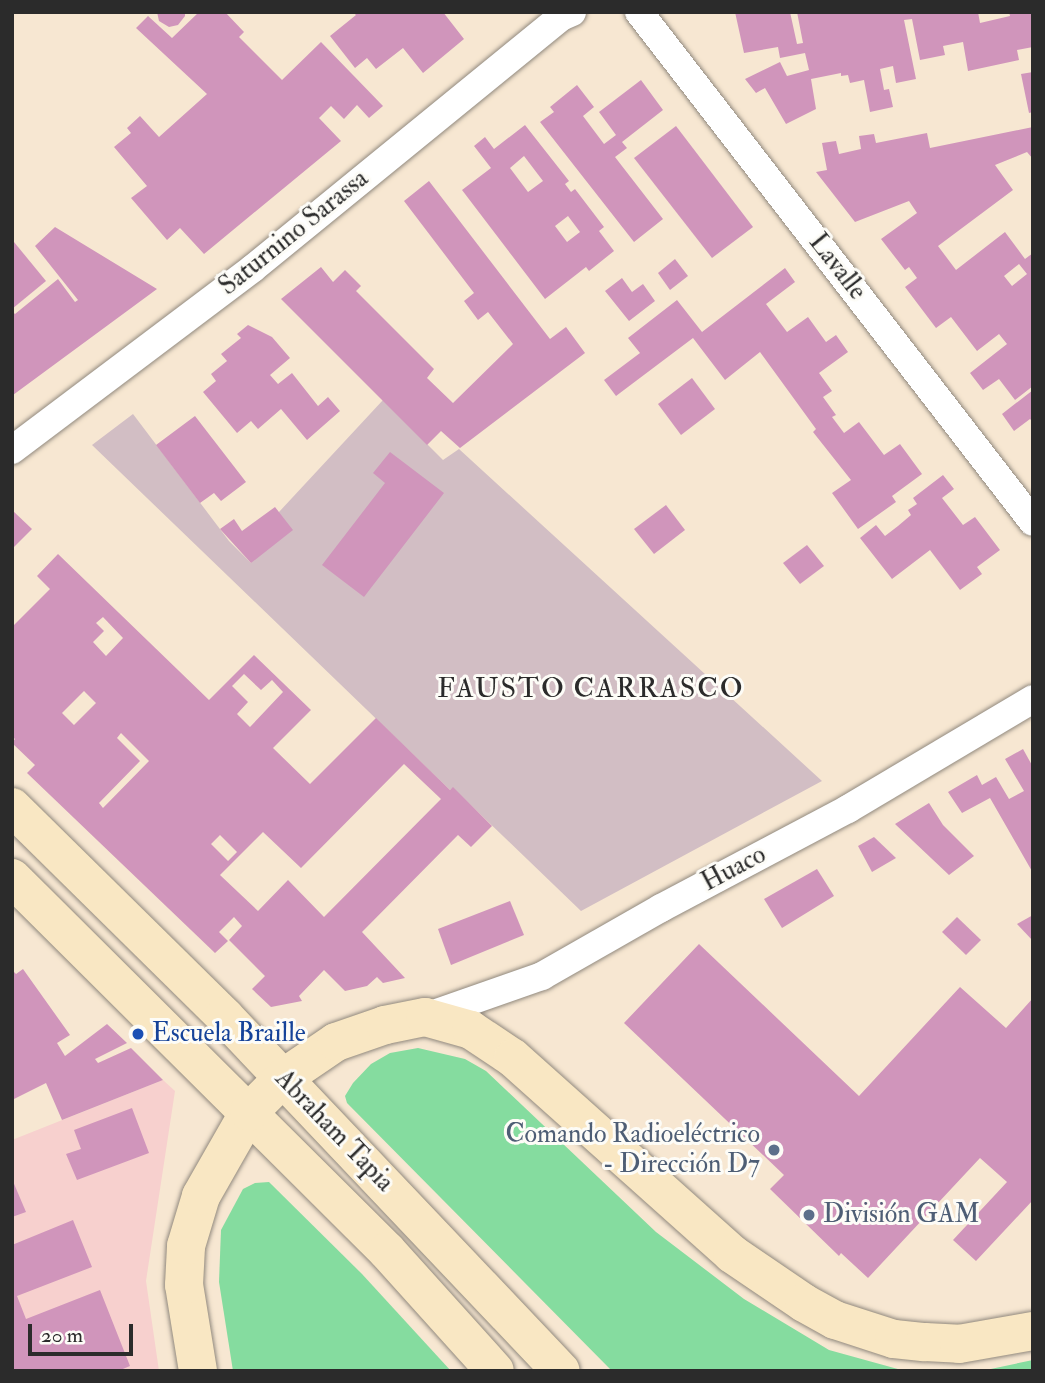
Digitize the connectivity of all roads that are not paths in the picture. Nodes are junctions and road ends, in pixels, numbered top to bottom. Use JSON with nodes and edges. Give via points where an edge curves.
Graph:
{"nodes":[{"id":1,"x":572,"y":12,"type":"edge"},
{"id":2,"x":639,"y":12,"type":"edge"},
{"id":3,"x":12,"y":450,"type":"edge"},
{"id":4,"x":1033,"y":522,"type":"edge"},
{"id":5,"x":1033,"y":699,"type":"edge"},
{"id":6,"x":12,"y":807,"type":"edge"},
{"id":7,"x":12,"y":878,"type":"edge"},
{"id":8,"x":425,"y":1017,"type":"junction"},
{"id":9,"x":284,"y":1078,"type":"junction"},
{"id":10,"x":249,"y":1112,"type":"junction"},
{"id":11,"x":1033,"y":1331,"type":"edge"},
{"id":12,"x":198,"y":1371,"type":"edge"},
{"id":13,"x":495,"y":1371,"type":"edge"},
{"id":14,"x":561,"y":1371,"type":"edge"}],
"edges":[{"from":1,"to":3,"type":"street","name":"Saturnino Sarassa","via":[[252,269]]},
{"from":2,"to":4,"type":"street","name":"Lavalle"},
{"from":5,"to":8,"type":"street","name":"Huaco","via":[[848,809],[542,976]]},
{"from":6,"to":9,"type":"main road","name":"Abraham Tapia"},
{"from":7,"to":10,"type":"main road","name":"Abraham Tapia"},
{"from":8,"to":9,"type":"main road","via":[[336,1042]]},
{"from":8,"to":11,"type":"main road","via":[[471,1030],[513,1058],[732,1254],[804,1303],[863,1331],[925,1342],[959,1344]]},
{"from":9,"to":10,"type":"main road"},
{"from":9,"to":14,"type":"main road","name":"Abraham Tapia"},
{"from":10,"to":12,"type":"main road","via":[[201,1196],[186,1246],[184,1285]]},
{"from":10,"to":13,"type":"main road","name":"Abraham Tapia","via":[[387,1251]]}]}
